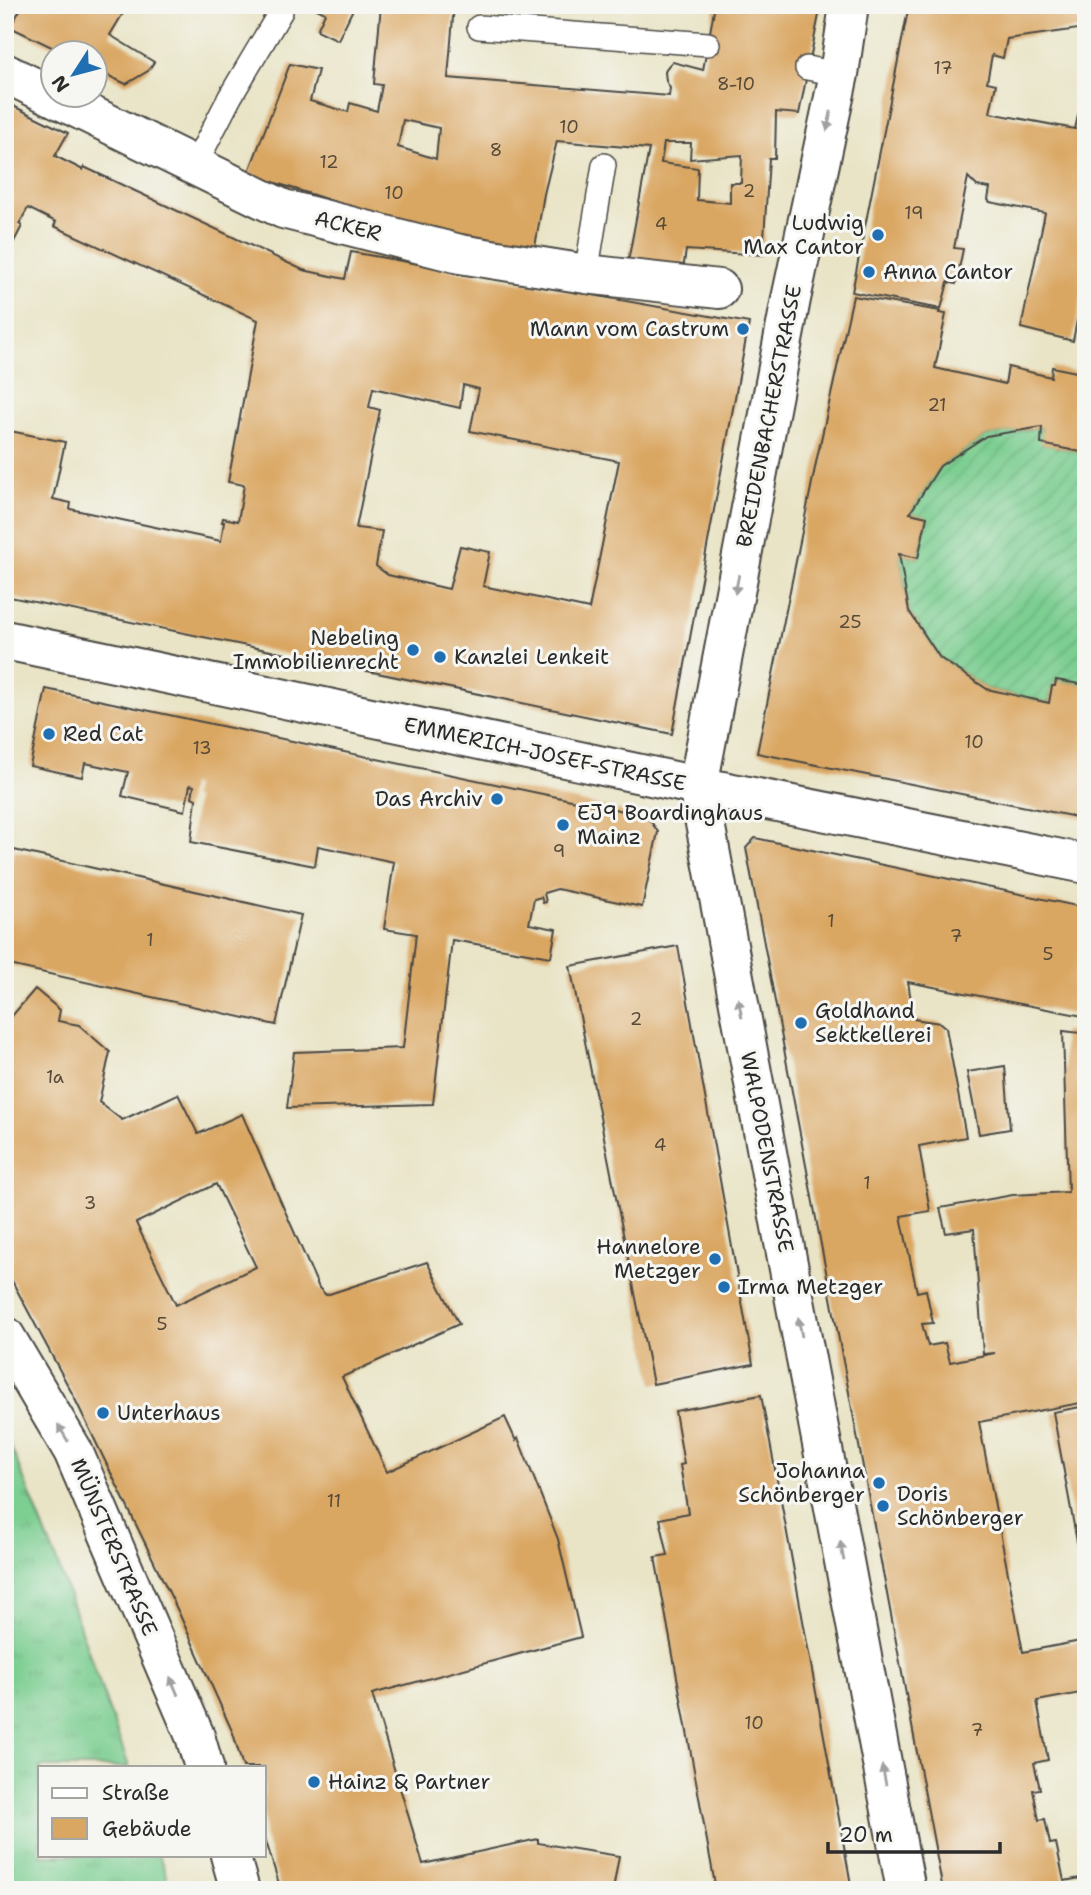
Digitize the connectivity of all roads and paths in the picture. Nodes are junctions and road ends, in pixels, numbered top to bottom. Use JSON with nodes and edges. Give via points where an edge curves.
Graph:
{"nodes":[{"id":1,"x":849,"y":5,"type":"edge"},
{"id":2,"x":281,"y":11,"type":"dead end"},
{"id":3,"x":479,"y":27,"type":"dead end"},
{"id":4,"x":708,"y":44,"type":"dead end"},
{"id":5,"x":5,"y":73,"type":"edge"},
{"id":6,"x":195,"y":165,"type":"junction"},
{"id":7,"x":604,"y":165,"type":"dead end"},
{"id":8,"x":586,"y":274,"type":"junction"},
{"id":9,"x":719,"y":289,"type":"dead end"},
{"id":10,"x":5,"y":640,"type":"edge"},
{"id":11,"x":698,"y":786,"type":"junction"},
{"id":12,"x":1086,"y":864,"type":"edge"},
{"id":13,"x":5,"y":1336,"type":"edge"},
{"id":14,"x":204,"y":1766,"type":"edge"},
{"id":15,"x":230,"y":1856,"type":"edge"},
{"id":16,"x":240,"y":1890,"type":"edge"},
{"id":17,"x":906,"y":1890,"type":"edge"}],
"edges":[{"from":1,"to":11,"type":"street","name":"BREIDENBACHERSTRASSE","one_way":true,"via":[[823,71],[791,299]]},
{"from":2,"to":6,"type":"lane"},
{"from":3,"to":4,"type":"lane"},
{"from":5,"to":6,"type":"street","name":"ACKER"},
{"from":6,"to":8,"type":"street","name":"ACKER","via":[[283,209],[460,254]]},
{"from":7,"to":8,"type":"lane"},
{"from":8,"to":9,"type":"street","name":"ACKER"},
{"from":10,"to":11,"type":"street","name":"EMMERICH-JOSEF-STRASSE"},
{"from":11,"to":12,"type":"street","name":"EMMERICH-JOSEF-STRASSE"},
{"from":17,"to":11,"type":"street","name":"WALPODENSTRASSE","one_way":true},
{"from":14,"to":13,"type":"street","name":"MÜNSTERSTRASSE","one_way":true,"via":[[73,1451]]},
{"from":15,"to":16,"type":"street"}]}
